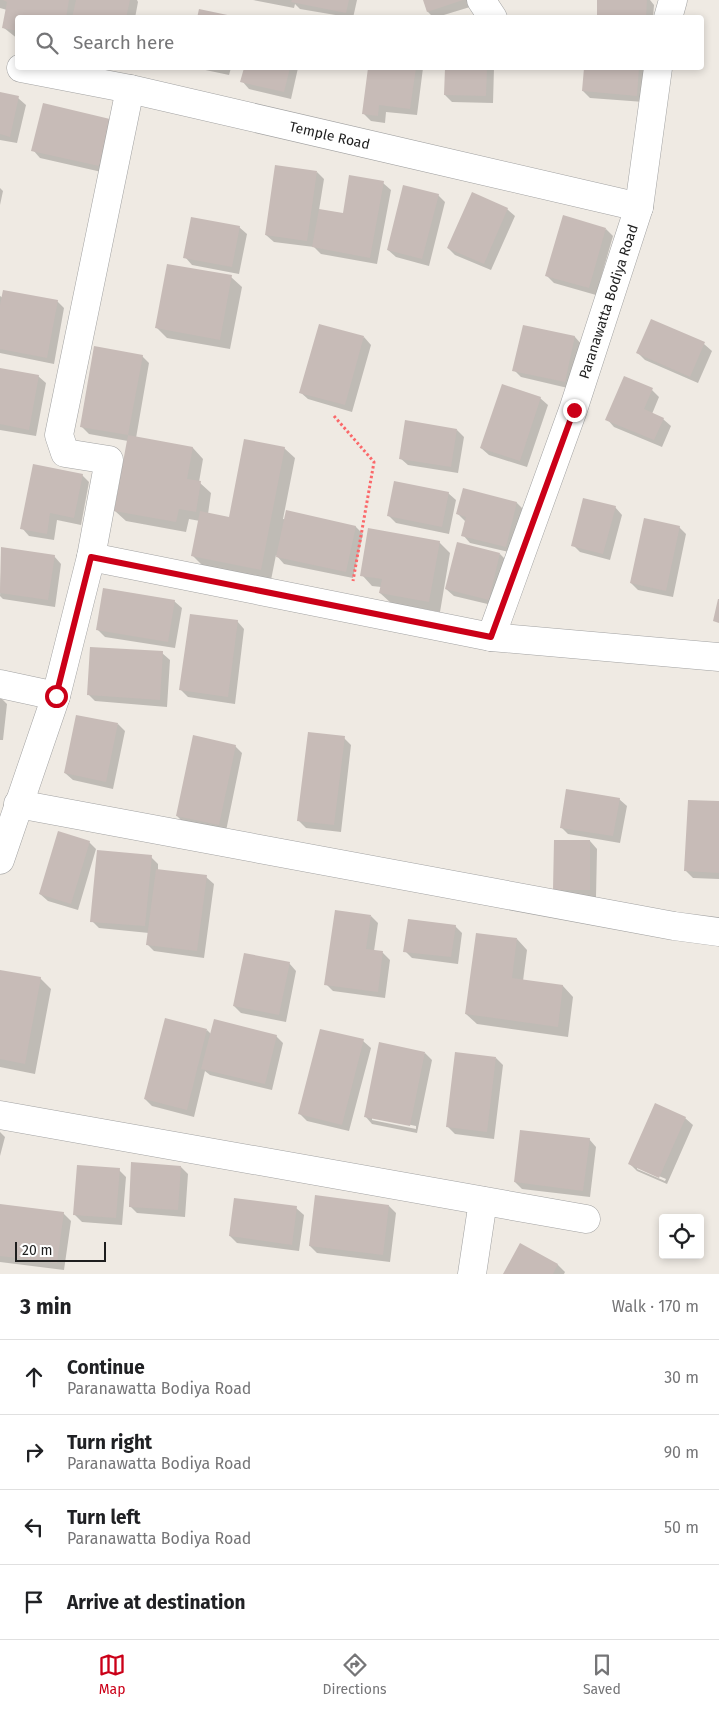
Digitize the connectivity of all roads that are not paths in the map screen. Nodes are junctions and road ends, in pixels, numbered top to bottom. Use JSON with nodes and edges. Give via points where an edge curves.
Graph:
{"nodes":[{"id":1,"x":481,"y":0,"type":"edge"},
{"id":2,"x":673,"y":0,"type":"edge"},
{"id":3,"x":491,"y":15,"type":"edge"},
{"id":4,"x":669,"y":15,"type":"edge"},
{"id":5,"x":0,"y":64,"type":"edge"},
{"id":6,"x":15,"y":66,"type":"edge"},
{"id":7,"x":34,"y":70,"type":"edge"},
{"id":8,"x":658,"y":70,"type":"edge"},
{"id":9,"x":130,"y":89,"type":"junction"},
{"id":10,"x":639,"y":207,"type":"junction"},
{"id":11,"x":91,"y":557,"type":"junction"},
{"id":12,"x":491,"y":637,"type":"junction"},
{"id":13,"x":719,"y":657,"type":"edge"},
{"id":14,"x":0,"y":684,"type":"edge"},
{"id":15,"x":56,"y":696,"type":"junction"},
{"id":16,"x":18,"y":804,"type":"junction"},
{"id":17,"x":0,"y":860,"type":"edge"},
{"id":18,"x":719,"y":932,"type":"edge"},
{"id":19,"x":0,"y":1115,"type":"edge"},
{"id":20,"x":483,"y":1200,"type":"junction"},
{"id":21,"x":586,"y":1219,"type":"dead end"},
{"id":22,"x":472,"y":1274,"type":"edge"}],
"edges":[{"from":1,"to":3,"type":"street"},
{"from":2,"to":4,"type":"street"},
{"from":5,"to":6,"type":"street","name":"Temple Road"},
{"from":7,"to":9,"type":"street","name":"Temple Road"},
{"from":8,"to":10,"type":"street","name":"Paranawatta Bodiya Road"},
{"from":9,"to":10,"type":"street","name":"Temple Road"},
{"from":9,"to":11,"type":"street","via":[[59,435],[65,453],[108,460]]},
{"from":10,"to":12,"type":"street","name":"Paranawatta Bodiya Road","via":[[574,410]]},
{"from":11,"to":12,"type":"street"},
{"from":11,"to":15,"type":"street"},
{"from":12,"to":13,"type":"street"},
{"from":14,"to":15,"type":"street"},
{"from":15,"to":16,"type":"street"},
{"from":16,"to":17,"type":"street"},
{"from":16,"to":18,"type":"street"},
{"from":19,"to":20,"type":"street"},
{"from":20,"to":21,"type":"street"},
{"from":20,"to":22,"type":"street"}]}
